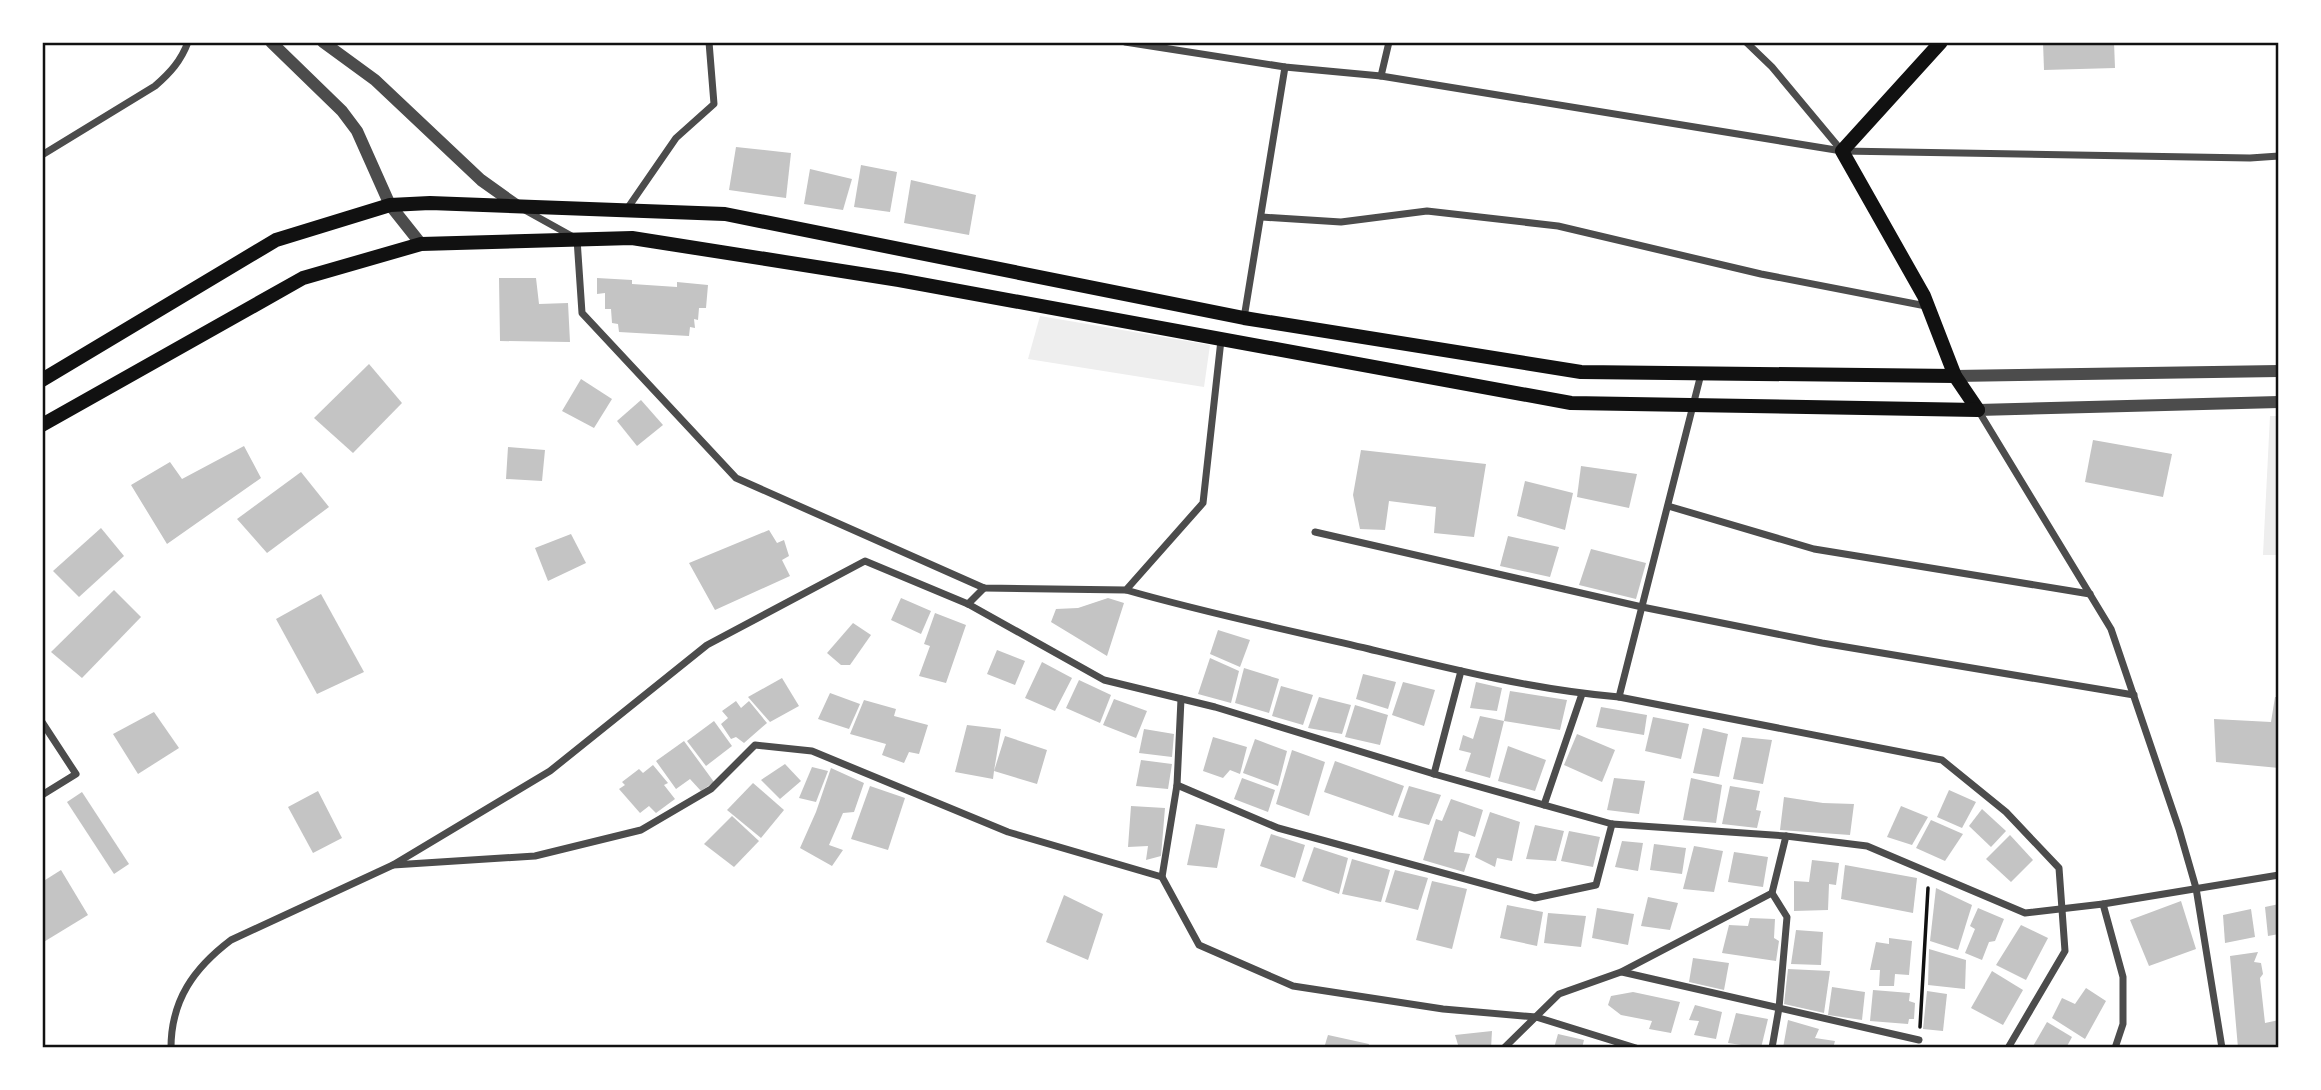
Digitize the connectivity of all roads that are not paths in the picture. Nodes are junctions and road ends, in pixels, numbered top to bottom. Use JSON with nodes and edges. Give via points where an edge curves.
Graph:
{"nodes":[{"id":1,"x":188,"y":42,"type":"edge"},
{"id":2,"x":271,"y":42,"type":"edge"},
{"id":3,"x":323,"y":42,"type":"edge"},
{"id":4,"x":709,"y":42,"type":"edge"},
{"id":5,"x":1125,"y":42,"type":"edge"},
{"id":6,"x":1389,"y":42,"type":"edge"},
{"id":7,"x":1746,"y":42,"type":"edge"},
{"id":8,"x":1941,"y":42,"type":"edge"},
{"id":9,"x":1285,"y":67,"type":"junction"},
{"id":10,"x":1381,"y":76,"type":"junction"},
{"id":11,"x":1842,"y":151,"type":"junction"},
{"id":12,"x":42,"y":155,"type":"edge"},
{"id":13,"x":2279,"y":156,"type":"edge"},
{"id":14,"x":390,"y":205,"type":"junction"},
{"id":15,"x":516,"y":205,"type":"junction"},
{"id":16,"x":626,"y":210,"type":"junction"},
{"id":17,"x":1262,"y":217,"type":"junction"},
{"id":18,"x":577,"y":239,"type":"junction"},
{"id":19,"x":421,"y":244,"type":"junction"},
{"id":20,"x":1928,"y":306,"type":"junction"},
{"id":21,"x":1244,"y":318,"type":"junction"},
{"id":22,"x":1221,"y":339,"type":"junction"},
{"id":23,"x":2279,"y":371,"type":"edge"},
{"id":24,"x":1701,"y":373,"type":"junction"},
{"id":25,"x":1955,"y":376,"type":"junction"},
{"id":26,"x":42,"y":380,"type":"edge"},
{"id":27,"x":2279,"y":402,"type":"edge"},
{"id":28,"x":1694,"y":405,"type":"junction"},
{"id":29,"x":1978,"y":410,"type":"junction"},
{"id":30,"x":42,"y":425,"type":"edge"},
{"id":31,"x":1668,"y":506,"type":"junction"},
{"id":32,"x":1315,"y":532,"type":"dead end"},
{"id":33,"x":984,"y":588,"type":"junction"},
{"id":34,"x":1126,"y":590,"type":"junction"},
{"id":35,"x":2090,"y":594,"type":"junction"},
{"id":36,"x":968,"y":604,"type":"junction"},
{"id":37,"x":1642,"y":607,"type":"junction"},
{"id":38,"x":1461,"y":671,"type":"junction"},
{"id":39,"x":1582,"y":694,"type":"junction"},
{"id":40,"x":2134,"y":695,"type":"junction"},
{"id":41,"x":1619,"y":697,"type":"junction"},
{"id":42,"x":1181,"y":699,"type":"junction"},
{"id":43,"x":42,"y":722,"type":"edge"},
{"id":44,"x":1434,"y":774,"type":"junction"},
{"id":45,"x":1177,"y":785,"type":"junction"},
{"id":46,"x":42,"y":795,"type":"edge"},
{"id":47,"x":1544,"y":805,"type":"junction"},
{"id":48,"x":1612,"y":824,"type":"junction"},
{"id":49,"x":1786,"y":836,"type":"junction"},
{"id":50,"x":393,"y":865,"type":"junction"},
{"id":51,"x":2279,"y":876,"type":"edge"},
{"id":52,"x":1162,"y":877,"type":"junction"},
{"id":53,"x":2196,"y":888,"type":"junction"},
{"id":54,"x":1772,"y":893,"type":"junction"},
{"id":55,"x":2103,"y":904,"type":"junction"},
{"id":56,"x":2061,"y":909,"type":"junction"},
{"id":57,"x":1621,"y":972,"type":"junction"},
{"id":58,"x":1779,"y":1008,"type":"junction"},
{"id":59,"x":1536,"y":1017,"type":"junction"},
{"id":60,"x":1919,"y":1040,"type":"road end"},
{"id":61,"x":171,"y":1048,"type":"edge"},
{"id":62,"x":1504,"y":1048,"type":"edge"},
{"id":63,"x":1636,"y":1048,"type":"edge"},
{"id":64,"x":1772,"y":1048,"type":"edge"},
{"id":65,"x":2008,"y":1048,"type":"edge"},
{"id":66,"x":2115,"y":1048,"type":"edge"},
{"id":67,"x":2222,"y":1048,"type":"edge"}],
"edges":[{"from":1,"to":12,"type":"street","via":[[172,72],[155,86]]},
{"from":2,"to":14,"type":"street","via":[[357,131]]},
{"from":3,"to":15,"type":"street","via":[[375,80],[481,180]]},
{"from":4,"to":16,"type":"street","via":[[714,104],[676,138]]},
{"from":5,"to":9,"type":"street"},
{"from":6,"to":10,"type":"street"},
{"from":7,"to":11,"type":"street"},
{"from":8,"to":11,"type":"main road"},
{"from":9,"to":10,"type":"street"},
{"from":9,"to":17,"type":"street"},
{"from":10,"to":11,"type":"street"},
{"from":11,"to":13,"type":"street"},
{"from":11,"to":20,"type":"main road"},
{"from":14,"to":15,"type":"main road"},
{"from":14,"to":19,"type":"street"},
{"from":14,"to":26,"type":"main road","via":[[276,240]]},
{"from":15,"to":16,"type":"main road"},
{"from":15,"to":18,"type":"street"},
{"from":16,"to":21,"type":"main road","via":[[725,214]]},
{"from":17,"to":20,"type":"street","via":[[1341,222],[1427,212],[1558,226],[1761,274]]},
{"from":17,"to":21,"type":"street"},
{"from":18,"to":19,"type":"main road"},
{"from":18,"to":22,"type":"main road","via":[[632,238],[899,280]]},
{"from":18,"to":33,"type":"street","via":[[582,313],[736,478]]},
{"from":19,"to":30,"type":"main road","via":[[303,278]]},
{"from":20,"to":25,"type":"main road"},
{"from":21,"to":24,"type":"main road","via":[[1581,372]]},
{"from":22,"to":28,"type":"main road","via":[[1571,403]]},
{"from":22,"to":34,"type":"street","via":[[1203,503]]},
{"from":23,"to":25,"type":"street"},
{"from":24,"to":25,"type":"main road"},
{"from":24,"to":28,"type":"street"},
{"from":25,"to":29,"type":"main road"},
{"from":27,"to":29,"type":"street"},
{"from":28,"to":29,"type":"main road"},
{"from":28,"to":31,"type":"street"},
{"from":29,"to":35,"type":"street"},
{"from":31,"to":35,"type":"street","via":[[1814,549]]},
{"from":31,"to":37,"type":"street"},
{"from":32,"to":37,"type":"street"},
{"from":33,"to":34,"type":"street"},
{"from":33,"to":36,"type":"street"},
{"from":34,"to":38,"type":"street"},
{"from":35,"to":40,"type":"street","via":[[2112,629]]},
{"from":36,"to":42,"type":"street","via":[[1104,680]]},
{"from":36,"to":50,"type":"street","via":[[865,561],[708,645],[550,771]]},
{"from":37,"to":40,"type":"street","via":[[1822,643]]},
{"from":37,"to":41,"type":"street"},
{"from":38,"to":39,"type":"street"},
{"from":38,"to":44,"type":"street"},
{"from":39,"to":41,"type":"street"},
{"from":39,"to":47,"type":"street"},
{"from":40,"to":53,"type":"street"},
{"from":41,"to":56,"type":"street","via":[[1942,760],[2006,812],[2059,868]]},
{"from":42,"to":44,"type":"street"},
{"from":42,"to":45,"type":"street"},
{"from":43,"to":46,"type":"street","via":[[76,774]]},
{"from":44,"to":47,"type":"street"},
{"from":45,"to":48,"type":"street","via":[[1278,828],[1535,898],[1596,885]]},
{"from":45,"to":52,"type":"street"},
{"from":47,"to":48,"type":"street"},
{"from":48,"to":49,"type":"street"},
{"from":49,"to":54,"type":"street"},
{"from":49,"to":56,"type":"street","via":[[1867,846],[2025,913]]},
{"from":50,"to":52,"type":"street","via":[[535,856],[641,830],[711,789],[755,745],[812,751],[1008,832]]},
{"from":50,"to":61,"type":"street","via":[[231,940],[208,957],[177,1007]]},
{"from":51,"to":53,"type":"street"},
{"from":52,"to":59,"type":"street","via":[[1199,945],[1293,986],[1443,1009]]},
{"from":53,"to":55,"type":"street"},
{"from":53,"to":67,"type":"street"},
{"from":54,"to":57,"type":"street"},
{"from":54,"to":58,"type":"street","via":[[1787,917]]},
{"from":55,"to":56,"type":"street"},
{"from":55,"to":66,"type":"street","via":[[2123,977],[2123,1024]]},
{"from":56,"to":65,"type":"street","via":[[2065,951]]},
{"from":57,"to":58,"type":"street"},
{"from":57,"to":59,"type":"street","via":[[1559,994]]},
{"from":58,"to":60,"type":"street"},
{"from":58,"to":64,"type":"street"},
{"from":59,"to":62,"type":"street"},
{"from":59,"to":63,"type":"street"}]}
